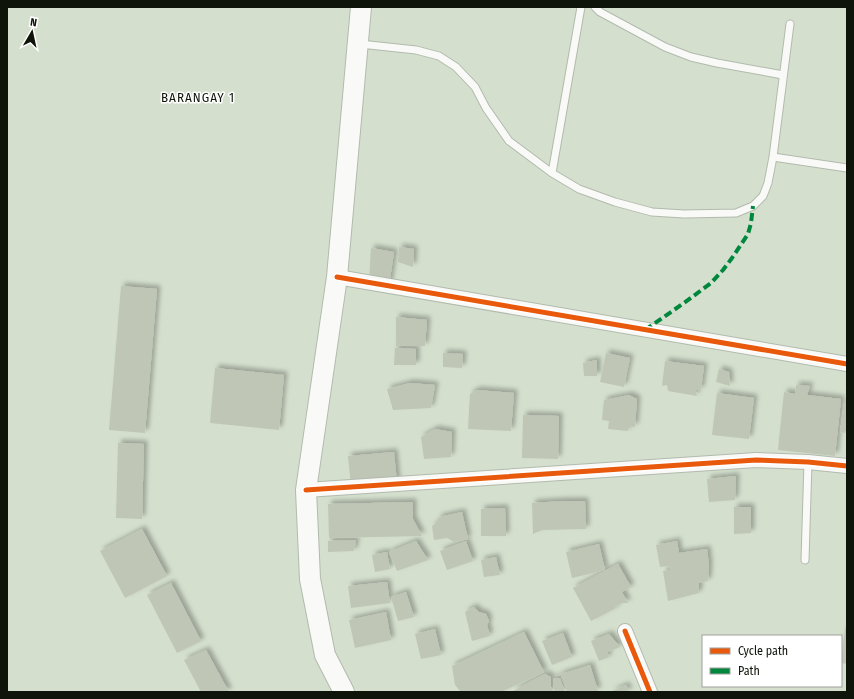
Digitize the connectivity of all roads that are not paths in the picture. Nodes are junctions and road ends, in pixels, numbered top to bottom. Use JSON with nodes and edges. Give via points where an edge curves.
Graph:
{"nodes":[{"id":1,"x":361,"y":7,"type":"edge"},
{"id":2,"x":580,"y":7,"type":"edge"},
{"id":3,"x":595,"y":7,"type":"edge"},
{"id":4,"x":790,"y":24,"type":"dead end"},
{"id":5,"x":357,"y":44,"type":"junction"},
{"id":6,"x":784,"y":76,"type":"junction"},
{"id":7,"x":773,"y":157,"type":"junction"},
{"id":8,"x":847,"y":168,"type":"edge"},
{"id":9,"x":552,"y":173,"type":"junction"},
{"id":10,"x":336,"y":278,"type":"junction"},
{"id":11,"x":847,"y":364,"type":"edge"},
{"id":12,"x":808,"y":462,"type":"junction"},
{"id":13,"x":847,"y":466,"type":"edge"},
{"id":14,"x":306,"y":490,"type":"junction"},
{"id":15,"x":805,"y":560,"type":"dead end"},
{"id":16,"x":625,"y":631,"type":"dead end"},
{"id":17,"x":344,"y":692,"type":"edge"},
{"id":18,"x":650,"y":692,"type":"edge"}],
"edges":[{"from":1,"to":5,"type":"main road"},
{"from":2,"to":9,"type":"lane"},
{"from":3,"to":6,"type":"lane","via":[[665,47],[692,57]]},
{"from":4,"to":6,"type":"lane"},
{"from":5,"to":9,"type":"lane","via":[[416,50],[439,56],[456,66],[475,87],[508,140]]},
{"from":5,"to":10,"type":"main road"},
{"from":6,"to":7,"type":"lane"},
{"from":7,"to":8,"type":"lane"},
{"from":7,"to":9,"type":"lane","via":[[763,196],[753,206],[736,213],[652,212],[579,189]]},
{"from":10,"to":11,"type":"street"},
{"from":10,"to":14,"type":"main road"},
{"from":12,"to":13,"type":"street"},
{"from":12,"to":14,"type":"street","via":[[756,460]]},
{"from":12,"to":15,"type":"lane"},
{"from":14,"to":17,"type":"main road","via":[[310,579],[325,655]]},
{"from":16,"to":18,"type":"street"}]}
